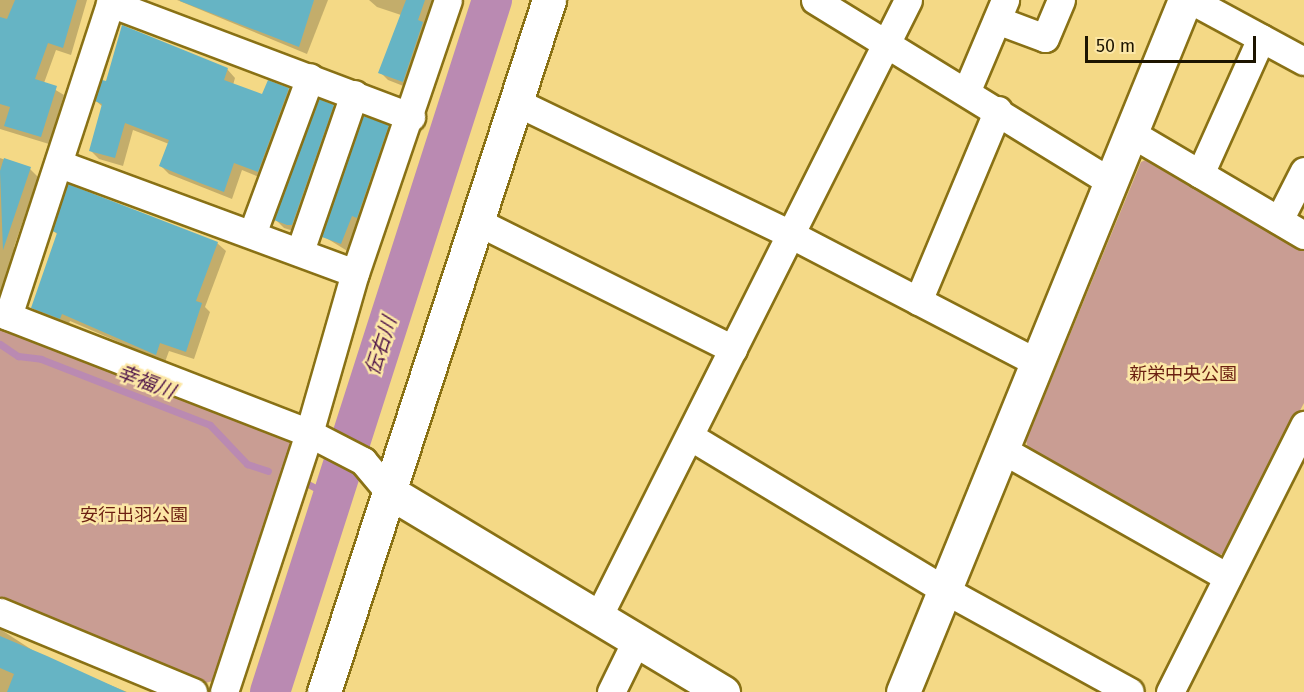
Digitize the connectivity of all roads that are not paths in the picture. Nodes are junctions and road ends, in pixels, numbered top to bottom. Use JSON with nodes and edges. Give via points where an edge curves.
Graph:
{"nodes":[{"id":1,"x":448,"y":0,"type":"edge"},
{"id":2,"x":549,"y":0,"type":"edge"},
{"id":3,"x":817,"y":0,"type":"edge"},
{"id":4,"x":908,"y":0,"type":"edge"},
{"id":5,"x":1061,"y":0,"type":"edge"},
{"id":6,"x":1185,"y":0,"type":"edge"},
{"id":7,"x":1191,"y":0,"type":"edge"},
{"id":8,"x":110,"y":1,"type":"edge"},
{"id":9,"x":1001,"y":10,"type":"edge"},
{"id":10,"x":1261,"y":38,"type":"junction"},
{"id":11,"x":885,"y":43,"type":"junction"},
{"id":12,"x":1304,"y":61,"type":"edge"},
{"id":13,"x":309,"y":77,"type":"junction"},
{"id":14,"x":967,"y":90,"type":"junction"},
{"id":15,"x":354,"y":94,"type":"junction"},
{"id":16,"x":516,"y":102,"type":"junction"},
{"id":17,"x":998,"y":110,"type":"junction"},
{"id":18,"x":411,"y":117,"type":"junction"},
{"id":19,"x":1129,"y":132,"type":"junction"},
{"id":20,"x":60,"y":164,"type":"junction"},
{"id":21,"x":1304,"y":171,"type":"edge"},
{"id":22,"x":1200,"y":174,"type":"junction"},
{"id":23,"x":1109,"y":181,"type":"junction"},
{"id":24,"x":1279,"y":220,"type":"junction"},
{"id":25,"x":478,"y":222,"type":"junction"},
{"id":26,"x":788,"y":233,"type":"junction"},
{"id":27,"x":252,"y":234,"type":"junction"},
{"id":28,"x":1304,"y":235,"type":"edge"},
{"id":29,"x":300,"y":251,"type":"junction"},
{"id":30,"x":355,"y":273,"type":"junction"},
{"id":31,"x":918,"y":301,"type":"junction"},
{"id":32,"x":4,"y":314,"type":"edge"},
{"id":33,"x":733,"y":349,"type":"junction"},
{"id":34,"x":1036,"y":362,"type":"junction"},
{"id":35,"x":1304,"y":425,"type":"edge"},
{"id":36,"x":310,"y":434,"type":"junction"},
{"id":37,"x":691,"y":437,"type":"junction"},
{"id":38,"x":1002,"y":449,"type":"junction"},
{"id":39,"x":388,"y":491,"type":"junction"},
{"id":40,"x":1227,"y":577,"type":"junction"},
{"id":41,"x":943,"y":589,"type":"junction"},
{"id":42,"x":0,"y":612,"type":"edge"},
{"id":43,"x":599,"y":615,"type":"junction"},
{"id":44,"x":637,"y":639,"type":"junction"},
{"id":45,"x":332,"y":689,"type":"edge"},
{"id":46,"x":712,"y":689,"type":"edge"},
{"id":47,"x":193,"y":692,"type":"edge"},
{"id":48,"x":224,"y":692,"type":"edge"},
{"id":49,"x":611,"y":692,"type":"edge"},
{"id":50,"x":903,"y":692,"type":"edge"},
{"id":51,"x":1130,"y":692,"type":"edge"},
{"id":52,"x":1170,"y":692,"type":"edge"}],
"edges":[{"from":1,"to":18,"type":"street"},
{"from":2,"to":16,"type":"street"},
{"from":3,"to":11,"type":"street"},
{"from":4,"to":11,"type":"street"},
{"from":5,"to":9,"type":"street","via":[[1045,38]]},
{"from":6,"to":19,"type":"street"},
{"from":7,"to":10,"type":"street"},
{"from":8,"to":13,"type":"street"},
{"from":8,"to":20,"type":"street"},
{"from":9,"to":14,"type":"street"},
{"from":10,"to":12,"type":"street"},
{"from":10,"to":22,"type":"street"},
{"from":11,"to":14,"type":"street"},
{"from":11,"to":26,"type":"street"},
{"from":13,"to":15,"type":"street"},
{"from":13,"to":27,"type":"street"},
{"from":14,"to":17,"type":"street"},
{"from":15,"to":18,"type":"street"},
{"from":15,"to":29,"type":"street"},
{"from":16,"to":25,"type":"street"},
{"from":16,"to":26,"type":"street"},
{"from":17,"to":23,"type":"street"},
{"from":17,"to":31,"type":"street"},
{"from":18,"to":30,"type":"street"},
{"from":19,"to":22,"type":"street"},
{"from":19,"to":23,"type":"street"},
{"from":20,"to":27,"type":"street"},
{"from":20,"to":32,"type":"street"},
{"from":21,"to":24,"type":"street"},
{"from":22,"to":24,"type":"street"},
{"from":23,"to":34,"type":"street"},
{"from":24,"to":28,"type":"street"},
{"from":25,"to":33,"type":"street"},
{"from":25,"to":39,"type":"street"},
{"from":26,"to":31,"type":"street"},
{"from":26,"to":33,"type":"street"},
{"from":27,"to":29,"type":"street"},
{"from":29,"to":30,"type":"street"},
{"from":30,"to":36,"type":"street"},
{"from":31,"to":34,"type":"street"},
{"from":32,"to":36,"type":"street"},
{"from":33,"to":37,"type":"street"},
{"from":34,"to":38,"type":"street"},
{"from":35,"to":40,"type":"street"},
{"from":36,"to":39,"type":"street","via":[[363,461]]},
{"from":36,"to":48,"type":"street"},
{"from":37,"to":41,"type":"street"},
{"from":37,"to":43,"type":"street"},
{"from":38,"to":40,"type":"street"},
{"from":38,"to":41,"type":"street"},
{"from":39,"to":43,"type":"street"},
{"from":39,"to":45,"type":"street"},
{"from":40,"to":52,"type":"street"},
{"from":41,"to":50,"type":"street"},
{"from":41,"to":51,"type":"street"},
{"from":42,"to":47,"type":"street"},
{"from":43,"to":44,"type":"street"},
{"from":44,"to":46,"type":"street"},
{"from":44,"to":49,"type":"street"}]}
